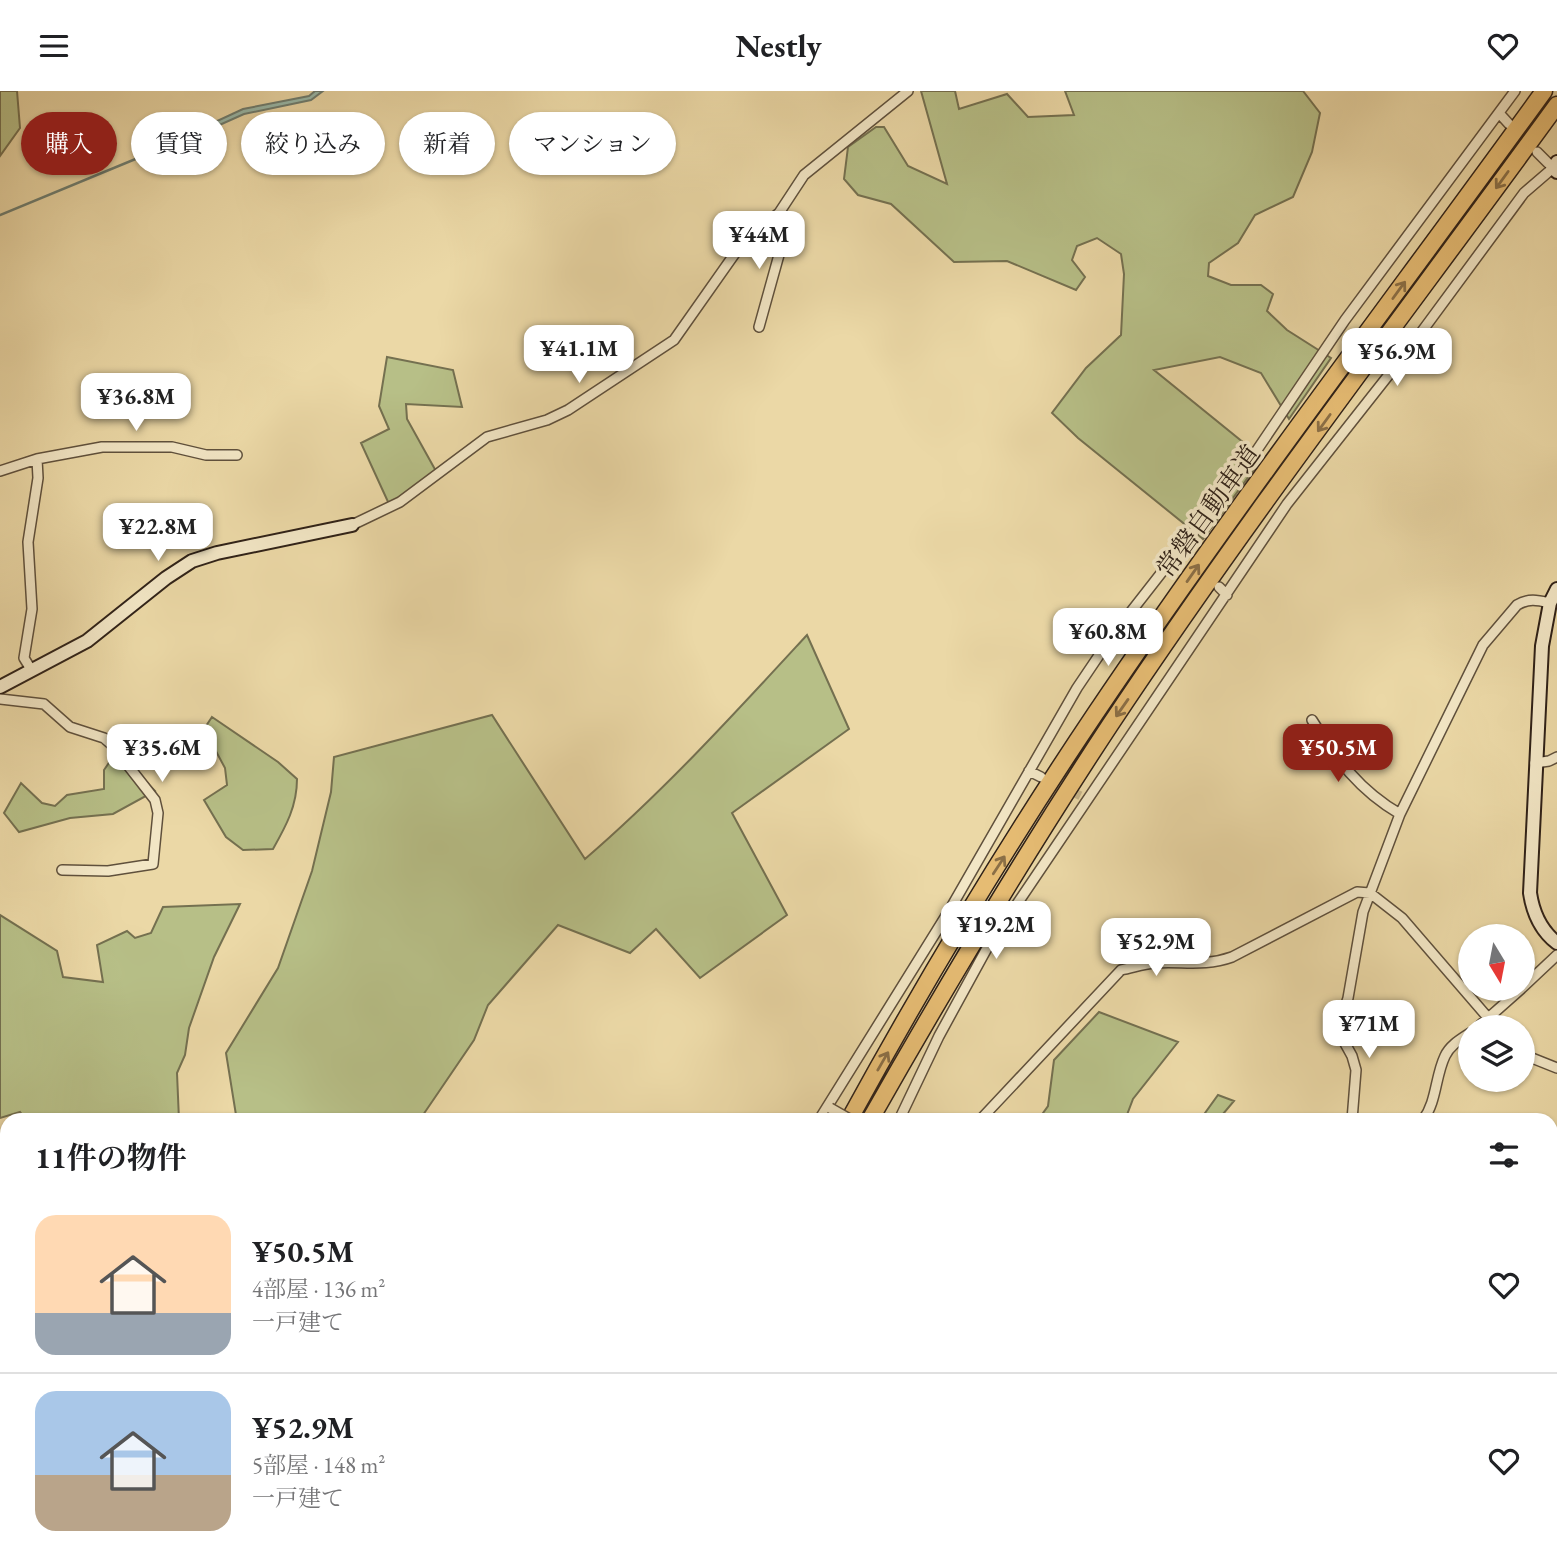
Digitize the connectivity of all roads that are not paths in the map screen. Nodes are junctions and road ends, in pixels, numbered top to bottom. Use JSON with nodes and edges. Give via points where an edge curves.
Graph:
{"nodes":[{"id":1,"x":908,"y":91,"type":"edge"},
{"id":2,"x":1515,"y":91,"type":"edge"},
{"id":3,"x":1544,"y":91,"type":"edge"},
{"id":4,"x":1557,"y":105,"type":"edge"},
{"id":5,"x":1499,"y":113,"type":"junction"},
{"id":6,"x":1509,"y":124,"type":"dead end"},
{"id":7,"x":1537,"y":152,"type":"dead end"},
{"id":8,"x":1556,"y":167,"type":"edge"},
{"id":9,"x":779,"y":213,"type":"junction"},
{"id":10,"x":759,"y":327,"type":"dead end"},
{"id":11,"x":237,"y":456,"type":"dead end"},
{"id":12,"x":37,"y":459,"type":"junction"},
{"id":13,"x":0,"y":471,"type":"edge"},
{"id":14,"x":352,"y":525,"type":"joint"},
{"id":15,"x":1219,"y":587,"type":"dead end"},
{"id":16,"x":1557,"y":589,"type":"edge"},
{"id":17,"x":1227,"y":595,"type":"junction"},
{"id":18,"x":1550,"y":603,"type":"junction"},
{"id":19,"x":32,"y":670,"type":"junction"},
{"id":20,"x":0,"y":687,"type":"edge"},
{"id":21,"x":0,"y":699,"type":"edge"},
{"id":22,"x":1312,"y":720,"type":"dead end"},
{"id":23,"x":1557,"y":757,"type":"edge"},
{"id":24,"x":1535,"y":762,"type":"junction"},
{"id":25,"x":1029,"y":771,"type":"junction"},
{"id":26,"x":1041,"y":777,"type":"tunnel mouth"},
{"id":27,"x":1400,"y":814,"type":"junction"},
{"id":28,"x":62,"y":870,"type":"dead end"},
{"id":29,"x":1370,"y":893,"type":"junction"},
{"id":30,"x":1557,"y":943,"type":"edge"},
{"id":31,"x":1557,"y":955,"type":"edge"},
{"id":32,"x":1535,"y":976,"type":"edge"},
{"id":33,"x":1508,"y":1001,"type":"edge"},
{"id":34,"x":1484,"y":1015,"type":"edge"},
{"id":35,"x":1493,"y":1015,"type":"edge"},
{"id":36,"x":1458,"y":1041,"type":"edge"},
{"id":37,"x":1535,"y":1059,"type":"edge"},
{"id":38,"x":1557,"y":1067,"type":"edge"},
{"id":39,"x":828,"y":1107,"type":"junction"},
{"id":40,"x":824,"y":1113,"type":"edge"},
{"id":41,"x":838,"y":1113,"type":"edge"},
{"id":42,"x":854,"y":1113,"type":"edge"},
{"id":43,"x":874,"y":1113,"type":"edge"},
{"id":44,"x":902,"y":1113,"type":"edge"},
{"id":45,"x":987,"y":1113,"type":"edge"},
{"id":46,"x":1353,"y":1113,"type":"edge"},
{"id":47,"x":1428,"y":1113,"type":"edge"}],
"edges":[{"from":1,"to":9,"type":"street","via":[[804,175]]},
{"from":2,"to":5,"type":"street"},
{"from":42,"to":3,"type":"highway","name":"常磐自動車道","one_way":true,"via":[[992,876],[1094,716],[1201,561]]},
{"from":4,"to":43,"type":"highway","name":"常磐自動車道","one_way":true,"via":[[1215,573],[1111,724],[1008,883]]},
{"from":5,"to":6,"type":"street"},
{"from":5,"to":25,"type":"street","via":[[1358,302],[1180,558],[1112,636]]},
{"from":7,"to":8,"type":"street"},
{"from":8,"to":17,"type":"street","via":[[1524,193],[1287,504]]},
{"from":9,"to":10,"type":"street","via":[[787,226]]},
{"from":9,"to":14,"type":"street","via":[[743,242],[674,340],[547,421],[487,437],[421,489]]},
{"from":11,"to":12,"type":"street","via":[[172,447],[102,447]]},
{"from":12,"to":13,"type":"street"},
{"from":12,"to":19,"type":"street","via":[[28,542],[32,609],[24,658]]},
{"from":14,"to":19,"type":"street","via":[[192,561],[87,641]]},
{"from":15,"to":17,"type":"street"},
{"from":16,"to":18,"type":"street"},
{"from":17,"to":44,"type":"street","via":[[1084,798],[986,950]]},
{"from":18,"to":24,"type":"street","via":[[1542,646]]},
{"from":18,"to":27,"type":"street","via":[[1536,600],[1517,605],[1483,645]]},
{"from":19,"to":20,"type":"street"},
{"from":21,"to":28,"type":"street","via":[[44,704],[70,727],[104,738],[155,800],[153,865],[108,871]]},
{"from":22,"to":27,"type":"street","via":[[1352,777]]},
{"from":23,"to":24,"type":"street"},
{"from":24,"to":30,"type":"street","via":[[1530,893],[1535,917]]},
{"from":25,"to":26,"type":"street"},
{"from":25,"to":39,"type":"street"},
{"from":27,"to":29,"type":"street"},
{"from":29,"to":34,"type":"street","via":[[1402,918]]},
{"from":29,"to":45,"type":"street","via":[[1357,891],[1217,962],[1153,963],[1121,971]]},
{"from":29,"to":46,"type":"street","via":[[1341,1020],[1340,1036],[1356,1070]]},
{"from":31,"to":32,"type":"street"},
{"from":33,"to":35,"type":"street"},
{"from":36,"to":47,"type":"street","via":[[1445,1055]]},
{"from":37,"to":38,"type":"street"},
{"from":39,"to":40,"type":"street"},
{"from":39,"to":41,"type":"street","bridge":true}]}
